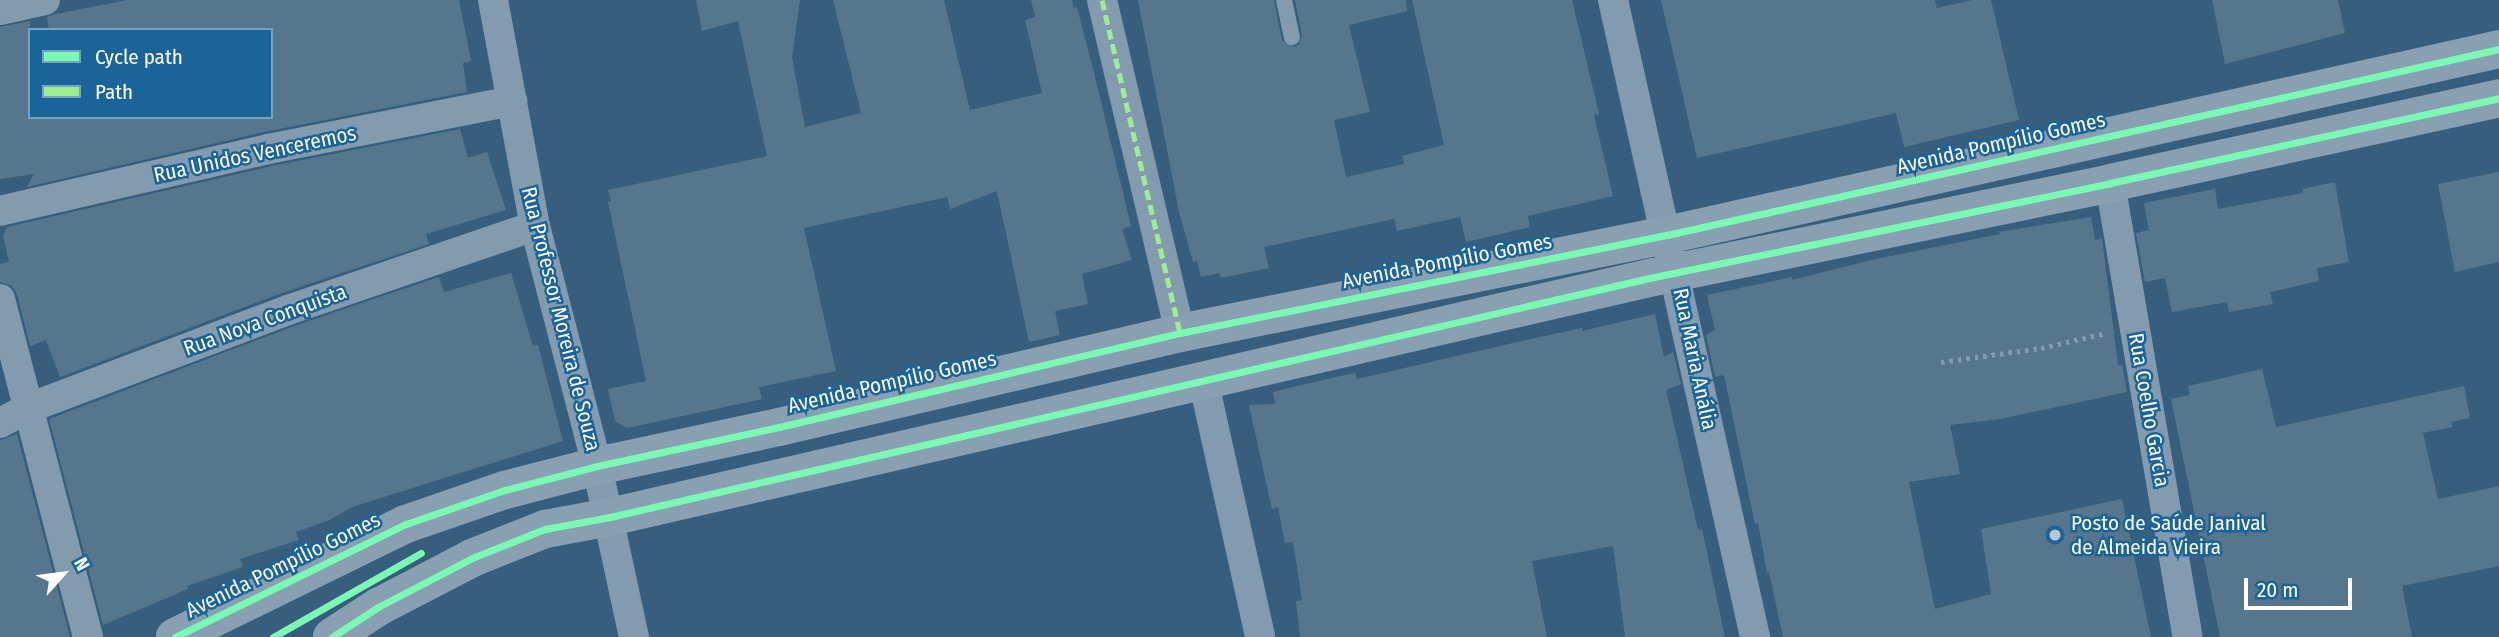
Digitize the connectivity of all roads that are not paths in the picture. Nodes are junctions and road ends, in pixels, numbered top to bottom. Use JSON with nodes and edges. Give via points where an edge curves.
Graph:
{"nodes":[{"id":1,"x":45,"y":0,"type":"edge"},
{"id":2,"x":493,"y":0,"type":"edge"},
{"id":3,"x":1102,"y":0,"type":"edge"},
{"id":4,"x":1284,"y":0,"type":"edge"},
{"id":5,"x":1613,"y":0,"type":"edge"},
{"id":6,"x":0,"y":9,"type":"edge"},
{"id":7,"x":1292,"y":37,"type":"dead end"},
{"id":8,"x":2499,"y":49,"type":"edge"},
{"id":9,"x":2499,"y":98,"type":"edge"},
{"id":10,"x":512,"y":101,"type":"junction"},
{"id":11,"x":2110,"y":183,"type":"junction"},
{"id":12,"x":0,"y":211,"type":"edge"},
{"id":13,"x":535,"y":226,"type":"junction"},
{"id":14,"x":1667,"y":235,"type":"junction"},
{"id":15,"x":1676,"y":272,"type":"junction"},
{"id":16,"x":0,"y":299,"type":"edge"},
{"id":17,"x":1180,"y":333,"type":"junction"},
{"id":18,"x":1203,"y":379,"type":"junction"},
{"id":19,"x":26,"y":409,"type":"junction"},
{"id":20,"x":0,"y":423,"type":"edge"},
{"id":21,"x":597,"y":466,"type":"junction"},
{"id":22,"x":610,"y":517,"type":"junction"},
{"id":23,"x":339,"y":635,"type":"edge"},
{"id":24,"x":88,"y":637,"type":"edge"},
{"id":25,"x":175,"y":637,"type":"edge"},
{"id":26,"x":634,"y":637,"type":"edge"},
{"id":27,"x":1260,"y":637,"type":"edge"},
{"id":28,"x":1755,"y":637,"type":"edge"},
{"id":29,"x":2188,"y":637,"type":"edge"}],
"edges":[{"from":1,"to":6,"type":"street"},
{"from":2,"to":10,"type":"street","name":"Rua Professor Moreira de Souza"},
{"from":3,"to":17,"type":"street"},
{"from":4,"to":7,"type":"lane"},
{"from":5,"to":14,"type":"street","name":"Rua Maria Anália"},
{"from":8,"to":14,"type":"main road","name":"Avenida Pompílio Gomes"},
{"from":9,"to":11,"type":"main road"},
{"from":10,"to":12,"type":"street","name":"Rua Unidos Venceremos","via":[[268,149]]},
{"from":10,"to":13,"type":"street","name":"Rua Professor Moreira de Souza"},
{"from":11,"to":15,"type":"main road"},
{"from":11,"to":29,"type":"street","name":"Rua Coelho Garcia"},
{"from":13,"to":19,"type":"street","name":"Rua Nova Conquista","via":[[288,310]]},
{"from":13,"to":21,"type":"street","name":"Rua Professor Moreira de Souza"},
{"from":14,"to":15,"type":"street","name":"Rua Maria Anália"},
{"from":14,"to":17,"type":"main road","name":"Avenida Pompílio Gomes"},
{"from":15,"to":18,"type":"main road"},
{"from":15,"to":28,"type":"street","name":"Rua Maria Anália"},
{"from":16,"to":19,"type":"street"},
{"from":17,"to":21,"type":"main road","name":"Avenida Pompílio Gomes"},
{"from":18,"to":22,"type":"main road"},
{"from":18,"to":27,"type":"street"},
{"from":19,"to":20,"type":"street","name":"Rua Nova Conquista"},
{"from":19,"to":24,"type":"street"},
{"from":21,"to":22,"type":"street","name":"Rua Professor Moreira de Souza"},
{"from":21,"to":25,"type":"main road","name":"Avenida Pompílio Gomes","via":[[505,490],[406,524]]},
{"from":22,"to":23,"type":"main road","via":[[545,529],[472,558],[378,607]]},
{"from":22,"to":26,"type":"street","name":"Rua Professor Moreira de Souza"}]}
